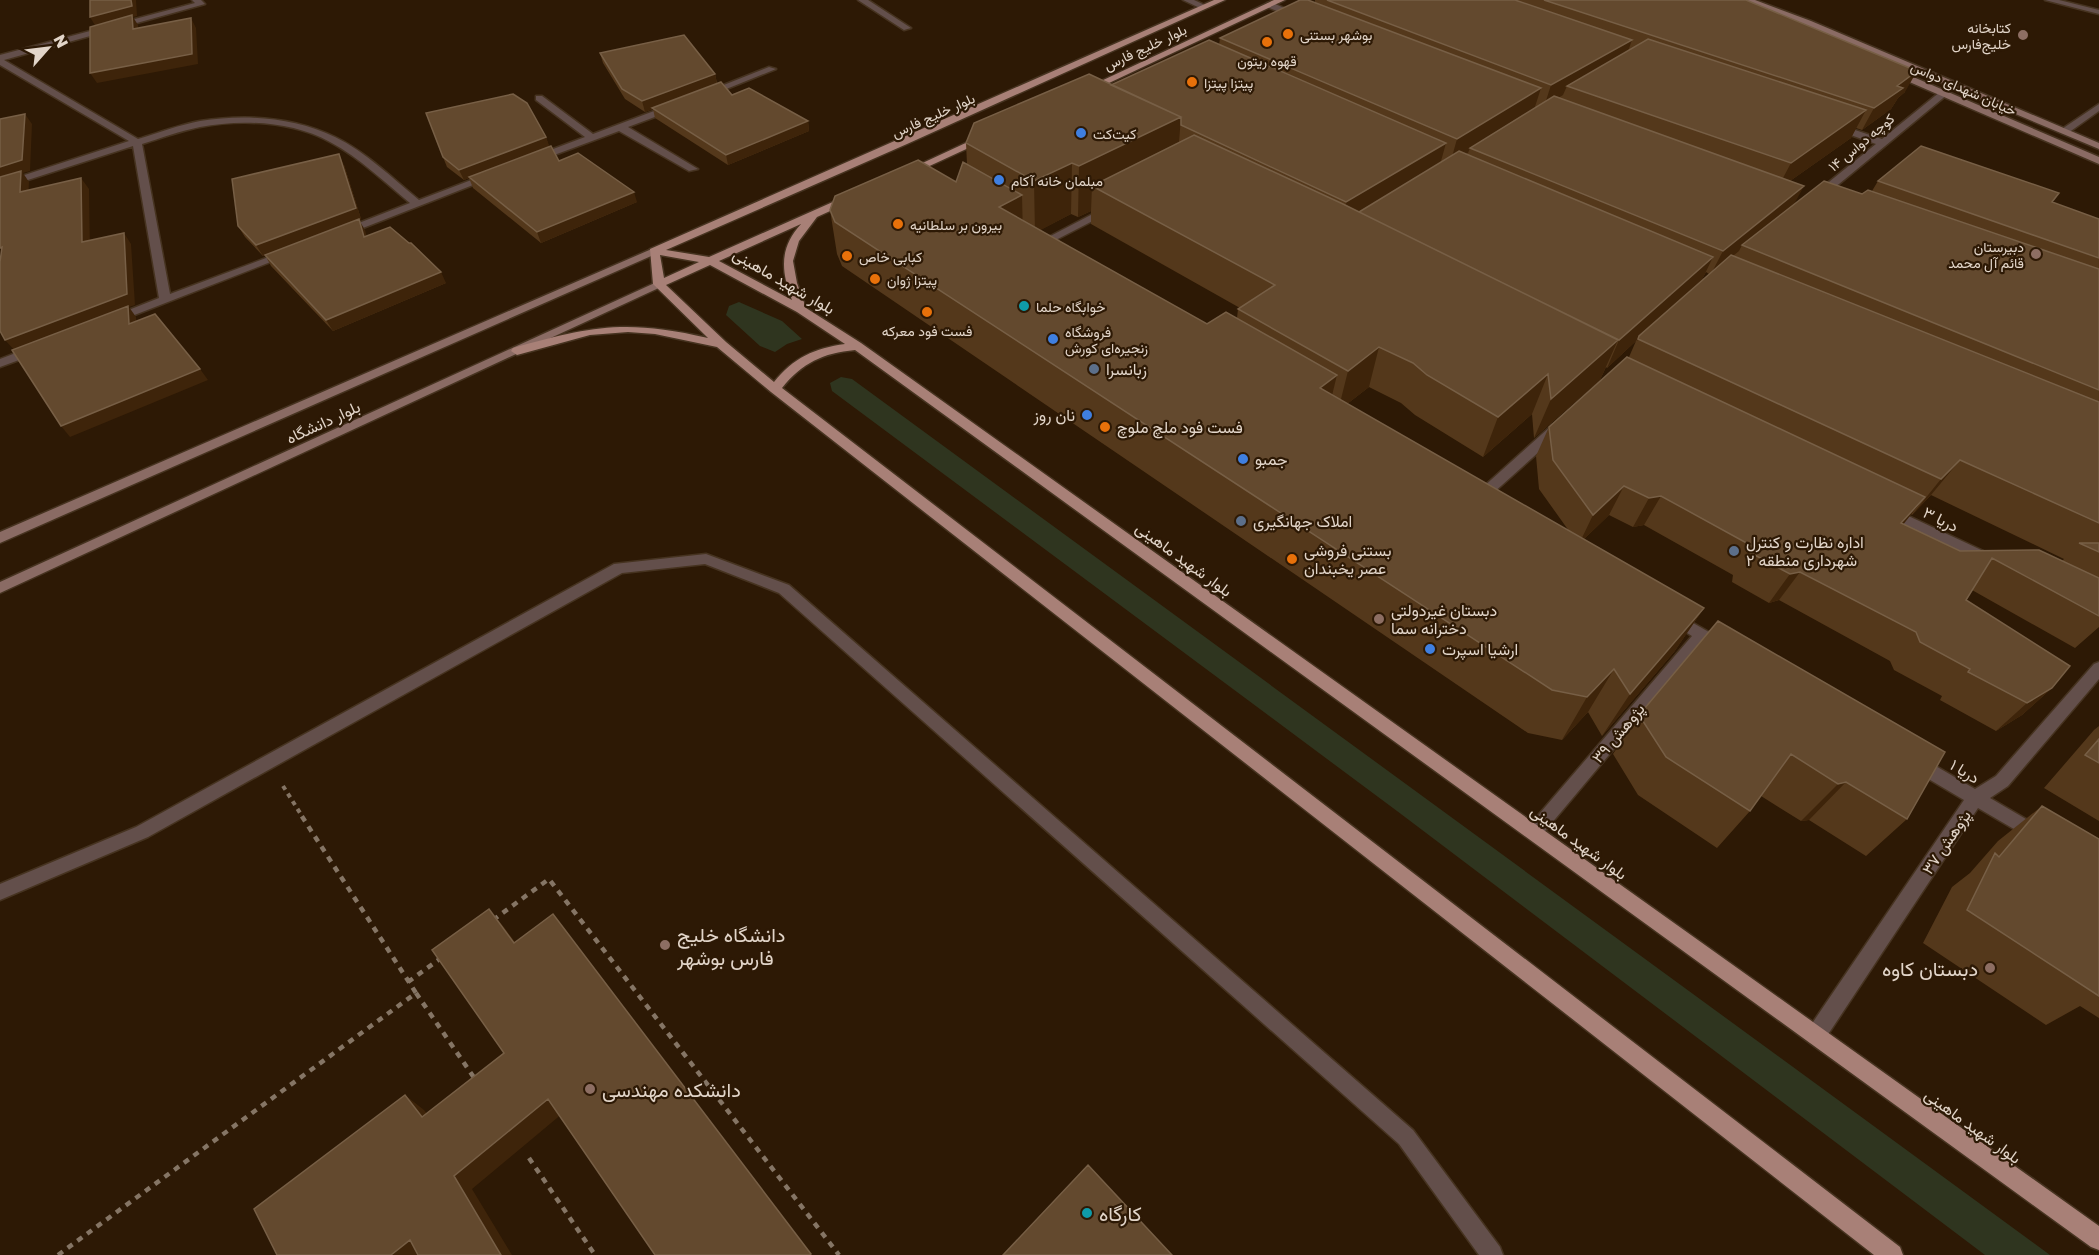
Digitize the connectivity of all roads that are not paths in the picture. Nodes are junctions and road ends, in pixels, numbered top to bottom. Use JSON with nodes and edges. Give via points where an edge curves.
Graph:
{"nodes":[{"id":1,"x":196,"y":0,"type":"edge"},
{"id":2,"x":861,"y":0,"type":"edge"},
{"id":3,"x":1187,"y":0,"type":"edge"},
{"id":4,"x":1221,"y":0,"type":"edge"},
{"id":5,"x":1281,"y":0,"type":"edge"},
{"id":6,"x":1748,"y":0,"type":"edge"},
{"id":7,"x":2049,"y":0,"type":"edge"},
{"id":8,"x":1270,"y":5,"type":"junction"},
{"id":9,"x":1205,"y":7,"type":"junction"},
{"id":10,"x":2099,"y":12,"type":"edge"},
{"id":11,"x":1309,"y":20,"type":"edge"},
{"id":12,"x":907,"y":28,"type":"dead end"},
{"id":13,"x":1174,"y":50,"type":"junction"},
{"id":14,"x":1191,"y":58,"type":"edge"},
{"id":15,"x":0,"y":59,"type":"edge"},
{"id":16,"x":1880,"y":66,"type":"edge"},
{"id":17,"x":772,"y":69,"type":"dead end"},
{"id":18,"x":1079,"y":94,"type":"edge"},
{"id":19,"x":1943,"y":94,"type":"junction"},
{"id":20,"x":539,"y":98,"type":"dead end"},
{"id":21,"x":696,"y":98,"type":"edge"},
{"id":22,"x":685,"y":102,"type":"edge"},
{"id":23,"x":2099,"y":107,"type":"edge"},
{"id":24,"x":1827,"y":124,"type":"edge"},
{"id":25,"x":620,"y":127,"type":"junction"},
{"id":26,"x":997,"y":131,"type":"edge"},
{"id":27,"x":2065,"y":131,"type":"junction"},
{"id":28,"x":592,"y":138,"type":"junction"},
{"id":29,"x":136,"y":142,"type":"junction"},
{"id":30,"x":1883,"y":143,"type":"junction"},
{"id":31,"x":2099,"y":146,"type":"edge"},
{"id":32,"x":2099,"y":161,"type":"edge"},
{"id":33,"x":526,"y":163,"type":"edge"},
{"id":34,"x":693,"y":169,"type":"dead end"},
{"id":35,"x":915,"y":169,"type":"junction"},
{"id":36,"x":504,"y":171,"type":"edge"},
{"id":37,"x":893,"y":178,"type":"edge"},
{"id":38,"x":931,"y":178,"type":"edge"},
{"id":39,"x":0,"y":186,"type":"edge"},
{"id":40,"x":861,"y":193,"type":"edge"},
{"id":41,"x":417,"y":204,"type":"junction"},
{"id":42,"x":1116,"y":205,"type":"edge"},
{"id":43,"x":1804,"y":207,"type":"edge"},
{"id":44,"x":818,"y":212,"type":"junction"},
{"id":45,"x":329,"y":238,"type":"edge"},
{"id":46,"x":1042,"y":243,"type":"edge"},
{"id":47,"x":297,"y":250,"type":"edge"},
{"id":48,"x":654,"y":251,"type":"junction"},
{"id":49,"x":711,"y":261,"type":"junction"},
{"id":50,"x":659,"y":284,"type":"junction"},
{"id":51,"x":165,"y":300,"type":"junction"},
{"id":52,"x":801,"y":310,"type":"junction"},
{"id":53,"x":99,"y":326,"type":"edge"},
{"id":54,"x":722,"y":345,"type":"junction"},
{"id":55,"x":44,"y":346,"type":"edge"},
{"id":56,"x":857,"y":346,"type":"junction"},
{"id":57,"x":517,"y":351,"type":"junction"},
{"id":58,"x":0,"y":363,"type":"edge"},
{"id":59,"x":775,"y":389,"type":"junction"},
{"id":60,"x":1569,"y":416,"type":"edge"},
{"id":61,"x":1477,"y":500,"type":"edge"},
{"id":62,"x":1876,"y":506,"type":"edge"},
{"id":63,"x":0,"y":538,"type":"edge"},
{"id":64,"x":2004,"y":567,"type":"edge"},
{"id":65,"x":0,"y":588,"type":"edge"},
{"id":66,"x":1661,"y":610,"type":"edge"},
{"id":67,"x":1702,"y":634,"type":"junction"},
{"id":68,"x":1733,"y":653,"type":"edge"},
{"id":69,"x":2099,"y":668,"type":"edge"},
{"id":70,"x":1904,"y":756,"type":"edge"},
{"id":71,"x":1975,"y":798,"type":"junction"},
{"id":72,"x":1534,"y":832,"type":"junction"},
{"id":73,"x":2047,"y":840,"type":"edge"},
{"id":74,"x":0,"y":892,"type":"edge"},
{"id":75,"x":1816,"y":1035,"type":"junction"},
{"id":76,"x":2099,"y":1239,"type":"edge"},
{"id":77,"x":1492,"y":1255,"type":"edge"},
{"id":78,"x":1892,"y":1255,"type":"edge"}],
"edges":[{"from":1,"to":15,"type":"street","via":[[201,4]]},
{"from":2,"to":12,"type":"street"},
{"from":3,"to":9,"type":"street"},
{"from":4,"to":9,"type":"main road","name":"بلوار خلیج ‌فارس"},
{"from":5,"to":8,"type":"main road","name":"بلوار خلیج‌ فارس"},
{"from":6,"to":27,"type":"street","name":"خیابان شهدای دواس"},
{"from":7,"to":10,"type":"street"},
{"from":8,"to":11,"type":"street"},
{"from":8,"to":13,"type":"main road","name":"بلوار خلیج‌ فارس"},
{"from":9,"to":48,"type":"main road","name":"بلوار خلیج ‌فارس"},
{"from":13,"to":14,"type":"street"},
{"from":13,"to":18,"type":"main road","name":"بلوار خلیج‌ فارس"},
{"from":15,"to":29,"type":"street"},
{"from":16,"to":19,"type":"street","name":"خیابان شهدای دواس"},
{"from":17,"to":21,"type":"street"},
{"from":19,"to":30,"type":"street","name":"کوچه دواس ۱۴"},
{"from":19,"to":32,"type":"street","name":"خیابان شهدای دواس"},
{"from":20,"to":28,"type":"street"},
{"from":22,"to":25,"type":"street"},
{"from":23,"to":27,"type":"street"},
{"from":24,"to":30,"type":"street"},
{"from":25,"to":28,"type":"street"},
{"from":25,"to":34,"type":"street"},
{"from":26,"to":35,"type":"main road"},
{"from":27,"to":31,"type":"street","name":"خیابان شهدای دواس"},
{"from":28,"to":33,"type":"street"},
{"from":29,"to":39,"type":"street"},
{"from":29,"to":41,"type":"street","via":[[200,124],[258,120],[296,125],[332,139],[362,158]]},
{"from":29,"to":51,"type":"street"},
{"from":30,"to":43,"type":"street","name":"کوچه دواس ۱۴"},
{"from":35,"to":37,"type":"main road"},
{"from":35,"to":38,"type":"street"},
{"from":36,"to":41,"type":"street"},
{"from":40,"to":44,"type":"main road"},
{"from":41,"to":45,"type":"street"},
{"from":42,"to":46,"type":"street"},
{"from":44,"to":49,"type":"main road"},
{"from":44,"to":52,"type":"main road","via":[[787,253],[789,279]]},
{"from":47,"to":51,"type":"street"},
{"from":48,"to":49,"type":"main road","name":"بلوار شهید ماهینی"},
{"from":48,"to":50,"type":"main road"},
{"from":48,"to":63,"type":"street","name":"بلوار دانشگاه"},
{"from":49,"to":50,"type":"main road"},
{"from":49,"to":52,"type":"main road","name":"بلوار شهید ماهینی"},
{"from":50,"to":54,"type":"main road"},
{"from":50,"to":57,"type":"street","name":"بلوار دانشگاه"},
{"from":51,"to":53,"type":"street"},
{"from":52,"to":56,"type":"main road","name":"بلوار شهید ماهینی"},
{"from":54,"to":57,"type":"main road","via":[[669,332],[616,329],[572,335]]},
{"from":54,"to":59,"type":"main road"},
{"from":55,"to":58,"type":"street"},
{"from":56,"to":59,"type":"main road","via":[[825,350],[803,358]]},
{"from":56,"to":72,"type":"main road","name":"بلوار شهید ماهینی"},
{"from":57,"to":65,"type":"street","name":"بلوار دانشگاه"},
{"from":59,"to":78,"type":"main road"},
{"from":60,"to":61,"type":"street"},
{"from":62,"to":64,"type":"street","name":"دریا ۳"},
{"from":66,"to":67,"type":"street"},
{"from":67,"to":68,"type":"street"},
{"from":67,"to":72,"type":"street","name":"پژوهش ۳۹"},
{"from":69,"to":71,"type":"street","name":"پژوهش ۳۷","via":[[2002,781]]},
{"from":70,"to":71,"type":"street","name":"دریا ۱"},
{"from":71,"to":73,"type":"street","name":"دریا ۱"},
{"from":71,"to":75,"type":"street","name":"پژوهش ۳۷"},
{"from":72,"to":75,"type":"main road","name":"بلوار شهید ماهینی"},
{"from":74,"to":77,"type":"street","via":[[142,832],[619,568],[706,559],[784,589],[1406,1137]]},
{"from":75,"to":76,"type":"main road","name":"بلوار شهید ماهینی"}]}
